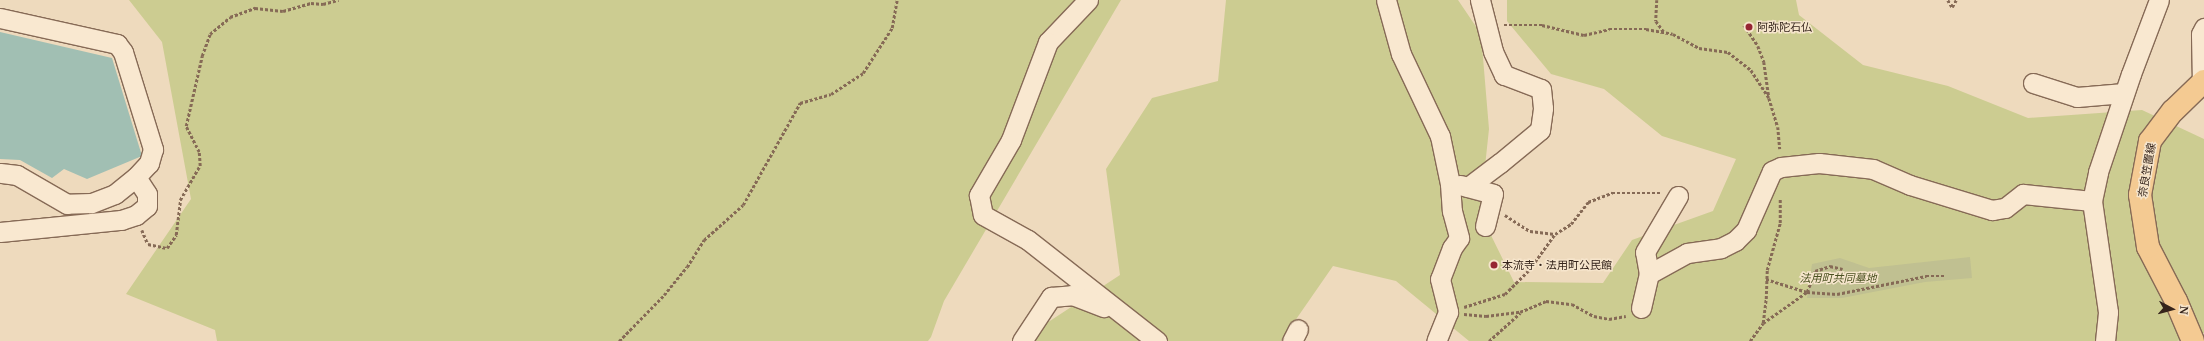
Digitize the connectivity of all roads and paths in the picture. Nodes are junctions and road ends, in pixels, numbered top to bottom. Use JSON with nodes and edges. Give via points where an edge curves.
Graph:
{"nodes":[{"id":1,"x":338,"y":0,"type":"edge"},
{"id":2,"x":897,"y":0,"type":"edge"},
{"id":3,"x":1088,"y":0,"type":"edge"},
{"id":4,"x":1386,"y":0,"type":"edge"},
{"id":5,"x":1480,"y":0,"type":"edge"},
{"id":6,"x":1657,"y":0,"type":"edge"},
{"id":7,"x":1948,"y":0,"type":"edge"},
{"id":8,"x":1956,"y":0,"type":"edge"},
{"id":9,"x":2158,"y":0,"type":"edge"},
{"id":10,"x":0,"y":18,"type":"edge"},
{"id":11,"x":1486,"y":23,"type":"junction"},
{"id":12,"x":1744,"y":25,"type":"dead end"},
{"id":13,"x":2204,"y":28,"type":"edge"},
{"id":14,"x":1665,"y":33,"type":"junction"},
{"id":15,"x":2203,"y":82,"type":"edge"},
{"id":16,"x":2033,"y":83,"type":"dead end"},
{"id":17,"x":2124,"y":93,"type":"junction"},
{"id":18,"x":1769,"y":98,"type":"junction"},
{"id":19,"x":1782,"y":167,"type":"junction"},
{"id":20,"x":0,"y":173,"type":"edge"},
{"id":21,"x":136,"y":177,"type":"junction"},
{"id":22,"x":1459,"y":185,"type":"junction"},
{"id":23,"x":1678,"y":196,"type":"joint"},
{"id":24,"x":2092,"y":201,"type":"junction"},
{"id":25,"x":136,"y":215,"type":"junction"},
{"id":26,"x":1485,"y":226,"type":"joint"},
{"id":27,"x":0,"y":232,"type":"edge"},
{"id":28,"x":1555,"y":234,"type":"junction"},
{"id":29,"x":1843,"y":269,"type":"dead end"},
{"id":30,"x":1649,"y":274,"type":"junction"},
{"id":31,"x":1944,"y":276,"type":"dead end"},
{"id":32,"x":1766,"y":279,"type":"junction"},
{"id":33,"x":1808,"y":292,"type":"junction"},
{"id":34,"x":1640,"y":308,"type":"joint"},
{"id":35,"x":1116,"y":311,"type":"junction"},
{"id":36,"x":1448,"y":312,"type":"junction"},
{"id":37,"x":1520,"y":312,"type":"junction"},
{"id":38,"x":1763,"y":323,"type":"junction"},
{"id":39,"x":619,"y":341,"type":"edge"},
{"id":40,"x":1022,"y":341,"type":"edge"},
{"id":41,"x":1157,"y":341,"type":"edge"},
{"id":42,"x":1436,"y":341,"type":"edge"},
{"id":43,"x":1489,"y":341,"type":"edge"},
{"id":44,"x":1750,"y":341,"type":"edge"},
{"id":45,"x":2105,"y":341,"type":"edge"},
{"id":46,"x":2193,"y":341,"type":"edge"}],
"edges":[{"from":1,"to":25,"type":"path","via":[[323,4],[311,3],[283,11],[255,8],[230,17],[210,34],[202,56],[186,126],[199,152],[200,166],[180,200],[176,235],[167,248],[148,244]]},
{"from":2,"to":39,"type":"path","via":[[892,28],[863,73],[831,94],[800,103],[743,205],[704,240],[669,289]]},
{"from":3,"to":35,"type":"street","via":[[1048,42],[1011,140],[979,195],[983,216],[1028,240]]},
{"from":4,"to":22,"type":"street","via":[[1401,54],[1440,136]]},
{"from":5,"to":11,"type":"street"},
{"from":6,"to":14,"type":"path","via":[[1656,21]]},
{"from":7,"to":8,"type":"path","via":[[1952,7]]},
{"from":9,"to":17,"type":"street"},
{"from":10,"to":21,"type":"street","via":[[117,44],[123,52],[153,149],[149,163]]},
{"from":11,"to":14,"type":"path","via":[[1542,25],[1584,34],[1610,29],[1646,29]]},
{"from":11,"to":22,"type":"street","via":[[1493,51],[1504,74],[1540,89],[1543,108],[1540,130],[1500,163]]},
{"from":12,"to":18,"type":"path","via":[[1758,46],[1764,62]]},
{"from":13,"to":15,"type":"street","via":[[2201,34]]},
{"from":14,"to":18,"type":"path","via":[[1673,34],[1699,48],[1728,52],[1751,70]]},
{"from":15,"to":46,"type":"main road","name":"奈良笠置線","via":[[2173,111],[2150,141],[2140,196],[2148,247]]},
{"from":16,"to":17,"type":"street","via":[[2076,98]]},
{"from":17,"to":24,"type":"street","via":[[2098,172]]},
{"from":18,"to":19,"type":"path","via":[[1778,127]]},
{"from":19,"to":24,"type":"street","via":[[1819,163],[1873,169],[1910,185],[1992,210],[2005,208],[2023,194]]},
{"from":19,"to":30,"type":"street","via":[[1772,171],[1746,230],[1735,241],[1721,248],[1687,253]]},
{"from":19,"to":32,"type":"path","via":[[1780,223]]},
{"from":20,"to":21,"type":"street","via":[[17,174],[68,204],[91,203],[115,194]]},
{"from":21,"to":25,"type":"street","via":[[147,194],[147,206]]},
{"from":22,"to":26,"type":"street","via":[[1493,194]]},
{"from":22,"to":36,"type":"street","via":[[1452,211],[1459,238],[1452,248],[1440,279]]},
{"from":23,"to":28,"type":"path","via":[[1654,192],[1612,193],[1588,202],[1571,224]]},
{"from":23,"to":30,"type":"street","via":[[1645,252]]},
{"from":24,"to":45,"type":"street","via":[[2108,312]]},
{"from":25,"to":27,"type":"street","via":[[120,220]]},
{"from":26,"to":28,"type":"path","via":[[1504,214],[1530,230]]},
{"from":28,"to":36,"type":"path","via":[[1529,270],[1505,294]]},
{"from":29,"to":33,"type":"path","via":[[1830,266],[1815,271]]},
{"from":30,"to":34,"type":"street"},
{"from":31,"to":33,"type":"path","via":[[1926,276],[1837,294]]},
{"from":32,"to":33,"type":"path"},
{"from":32,"to":38,"type":"path"},
{"from":33,"to":38,"type":"path"},
{"from":34,"to":37,"type":"path","via":[[1625,316],[1609,319],[1594,316],[1572,304],[1546,301]]},
{"from":35,"to":40,"type":"street","via":[[1072,295],[1051,298]]},
{"from":35,"to":41,"type":"street"},
{"from":36,"to":37,"type":"path","via":[[1486,316]]},
{"from":36,"to":42,"type":"street"},
{"from":37,"to":43,"type":"path"},
{"from":38,"to":44,"type":"path"}]}
